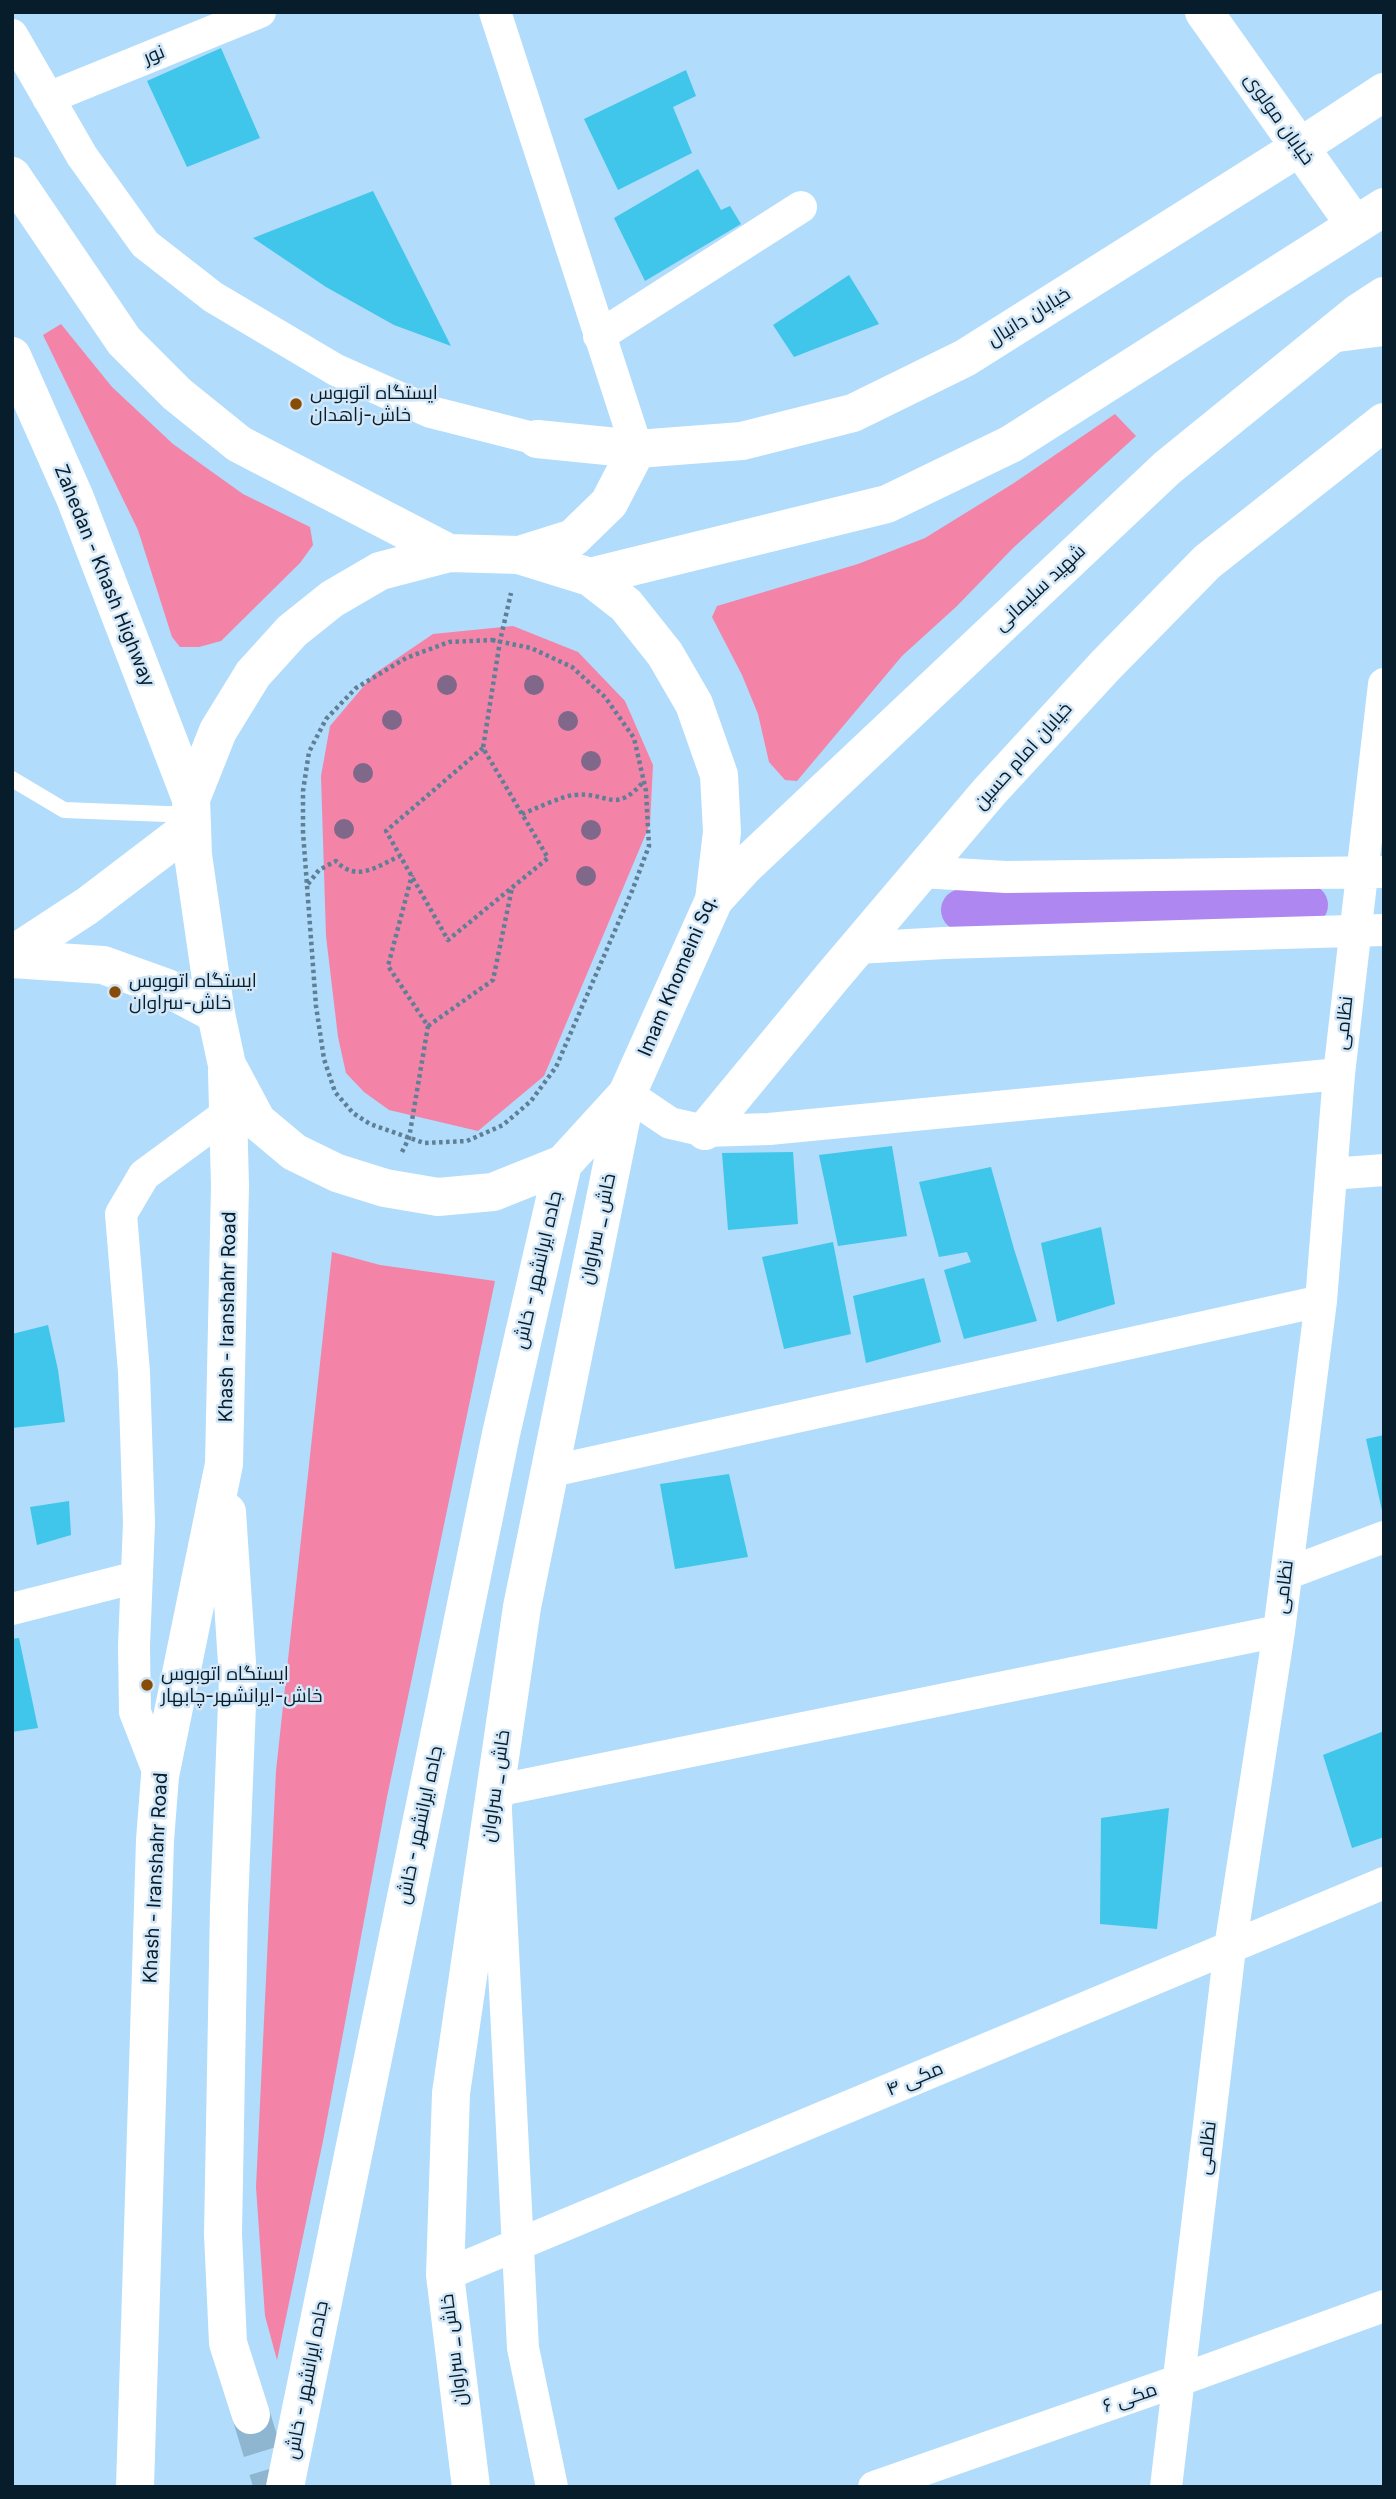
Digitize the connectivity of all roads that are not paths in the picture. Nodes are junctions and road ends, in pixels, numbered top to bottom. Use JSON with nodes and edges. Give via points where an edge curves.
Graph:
{"nodes":[{"id":1,"x":260,"y":12,"type":"edge"},
{"id":2,"x":495,"y":12,"type":"edge"},
{"id":3,"x":1204,"y":12,"type":"edge"},
{"id":4,"x":12,"y":35,"type":"edge"},
{"id":5,"x":1384,"y":92,"type":"edge"},
{"id":6,"x":48,"y":97,"type":"junction"},
{"id":7,"x":1300,"y":147,"type":"junction"},
{"id":8,"x":12,"y":176,"type":"edge"},
{"id":9,"x":801,"y":207,"type":"dead end"},
{"id":10,"x":1370,"y":216,"type":"edge"},
{"id":11,"x":1384,"y":296,"type":"edge"},
{"id":12,"x":1384,"y":330,"type":"edge"},
{"id":13,"x":599,"y":336,"type":"junction"},
{"id":14,"x":1329,"y":337,"type":"junction"},
{"id":15,"x":12,"y":356,"type":"edge"},
{"id":16,"x":1384,"y":422,"type":"edge"},
{"id":17,"x":537,"y":439,"type":"joint"},
{"id":18,"x":638,"y":449,"type":"junction"},
{"id":19,"x":449,"y":553,"type":"junction"},
{"id":20,"x":519,"y":555,"type":"junction"},
{"id":21,"x":590,"y":577,"type":"junction"},
{"id":22,"x":1384,"y":684,"type":"edge"},
{"id":23,"x":12,"y":779,"type":"edge"},
{"id":24,"x":192,"y":813,"type":"junction"},
{"id":25,"x":921,"y":872,"type":"junction"},
{"id":26,"x":1372,"y":873,"type":"edge"},
{"id":27,"x":714,"y":900,"type":"junction"},
{"id":28,"x":1369,"y":931,"type":"edge"},
{"id":29,"x":857,"y":948,"type":"junction"},
{"id":30,"x":12,"y":957,"type":"edge"},
{"id":31,"x":216,"y":1014,"type":"junction"},
{"id":32,"x":227,"y":1065,"type":"junction"},
{"id":33,"x":1339,"y":1074,"type":"junction"},
{"id":34,"x":627,"y":1094,"type":"junction"},
{"id":35,"x":227,"y":1114,"type":"junction"},
{"id":36,"x":705,"y":1131,"type":"junction"},
{"id":37,"x":562,"y":1164,"type":"junction"},
{"id":38,"x":1384,"y":1170,"type":"edge"},
{"id":39,"x":1331,"y":1174,"type":"junction"},
{"id":40,"x":1321,"y":1301,"type":"junction"},
{"id":41,"x":224,"y":1464,"type":"junction"},
{"id":42,"x":548,"y":1472,"type":"junction"},
{"id":43,"x":1384,"y":1537,"type":"edge"},
{"id":44,"x":1286,"y":1574,"type":"junction"},
{"id":45,"x":137,"y":1577,"type":"junction"},
{"id":46,"x":12,"y":1609,"type":"edge"},
{"id":47,"x":1279,"y":1631,"type":"junction"},
{"id":48,"x":160,"y":1776,"type":"junction"},
{"id":49,"x":495,"y":1791,"type":"junction"},
{"id":50,"x":1384,"y":1882,"type":"edge"},
{"id":51,"x":1230,"y":1948,"type":"junction"},
{"id":52,"x":517,"y":2245,"type":"junction"},
{"id":53,"x":445,"y":2275,"type":"junction"},
{"id":54,"x":1384,"y":2305,"type":"edge"},
{"id":55,"x":1180,"y":2380,"type":"junction"},
{"id":56,"x":251,"y":2415,"type":"tunnel mouth"},
{"id":57,"x":135,"y":2487,"type":"edge"},
{"id":58,"x":285,"y":2487,"type":"edge"},
{"id":59,"x":471,"y":2487,"type":"edge"},
{"id":60,"x":552,"y":2487,"type":"edge"},
{"id":61,"x":874,"y":2487,"type":"edge"},
{"id":62,"x":1166,"y":2487,"type":"edge"}],
"edges":[{"from":1,"to":6,"type":"street","name":"نور"},
{"from":2,"to":13,"type":"street"},
{"from":3,"to":7,"type":"main road","name":"خیابان مولوی"},
{"from":4,"to":6,"type":"street"},
{"from":5,"to":7,"type":"main road","name":"خیابان دانیال"},
{"from":6,"to":17,"type":"street","via":[[82,156],[145,244],[213,297],[336,370],[431,412]]},
{"from":7,"to":10,"type":"main road","name":"خیابان مولوی"},
{"from":7,"to":18,"type":"main road","name":"خیابان دانیال","via":[[965,358],[853,413],[742,441]]},
{"from":8,"to":19,"type":"main road","via":[[124,341],[177,394],[239,444]]},
{"from":9,"to":13,"type":"street"},
{"from":10,"to":21,"type":"main road","via":[[1011,444],[887,504]]},
{"from":11,"to":14,"type":"main road","name":"شهید سلیمانی"},
{"from":12,"to":14,"type":"street"},
{"from":13,"to":18,"type":"street"},
{"from":14,"to":27,"type":"main road","name":"شهید سلیمانی","via":[[1167,468]]},
{"from":15,"to":24,"type":"main road","name":"Zahedan - Khash Highway","via":[[75,498]]},
{"from":16,"to":25,"type":"main road","name":"خیابان امام حسین","via":[[1207,562],[1105,666]]},
{"from":17,"to":18,"type":"main road","name":"خیابان دانیال"},
{"from":18,"to":20,"type":"main road","via":[[609,503],[573,538]]},
{"from":19,"to":20,"type":"main road","name":"Imam Khomeini Sq."},
{"from":19,"to":24,"type":"main road","name":"Imam Khomeini Sq.","via":[[380,571],[332,599],[292,631],[253,674],[218,731]]},
{"from":20,"to":21,"type":"main road","name":"Imam Khomeini Sq."},
{"from":21,"to":27,"type":"main road","name":"Imam Khomeini Sq.","via":[[626,605],[665,654],[694,704],[719,775],[722,832]]},
{"from":22,"to":26,"type":"street","name":"نظامی"},
{"from":23,"to":24,"type":"lane","via":[[64,810]]},
{"from":24,"to":30,"type":"main road","via":[[87,906]]},
{"from":24,"to":31,"type":"main road","name":"Imam Khomeini Sq.","via":[[193,855]]},
{"from":25,"to":26,"type":"street","via":[[1006,877]]},
{"from":25,"to":29,"type":"main road","name":"خیابان امام حسین"},
{"from":26,"to":28,"type":"street","name":"نظامی"},
{"from":27,"to":34,"type":"main road","name":"Imam Khomeini Sq."},
{"from":28,"to":29,"type":"street"},
{"from":28,"to":33,"type":"street","name":"نظامی"},
{"from":29,"to":36,"type":"main road","name":"خیابان امام حسین"},
{"from":30,"to":31,"type":"main road","via":[[103,965],[167,988]]},
{"from":31,"to":32,"type":"main road","name":"Imam Khomeini Sq."},
{"from":32,"to":35,"type":"main road","name":"Khash - Iranshahr Road"},
{"from":32,"to":37,"type":"main road","name":"Imam Khomeini Sq.","via":[[257,1121],[294,1152],[337,1173],[385,1188],[438,1197],[493,1192]]},
{"from":33,"to":36,"type":"street","via":[[782,1128]]},
{"from":33,"to":39,"type":"street","name":"نظامی"},
{"from":34,"to":36,"type":"street","via":[[670,1123]]},
{"from":34,"to":37,"type":"main road","name":"Imam Khomeini Sq."},
{"from":34,"to":42,"type":"main road","name":"خاش _ سراوان"},
{"from":35,"to":41,"type":"main road","name":"Khash - Iranshahr Road","via":[[230,1186]]},
{"from":35,"to":45,"type":"street","via":[[144,1175],[121,1214],[134,1372]]},
{"from":37,"to":58,"type":"main road","name":"جاده ایرانشهر - خاش","via":[[501,1434]]},
{"from":38,"to":39,"type":"street"},
{"from":39,"to":40,"type":"street","name":"نظامی"},
{"from":40,"to":42,"type":"street"},
{"from":40,"to":44,"type":"street","name":"نظامی"},
{"from":41,"to":48,"type":"main road","name":"Khash - Iranshahr Road"},
{"from":41,"to":56,"type":"main road","via":[[238,1678],[223,2234],[228,2343]]},
{"from":42,"to":49,"type":"main road","name":"خاش _ سراوان","via":[[522,1607]]},
{"from":43,"to":44,"type":"street"},
{"from":44,"to":47,"type":"street","name":"نظامی"},
{"from":45,"to":46,"type":"street"},
{"from":45,"to":48,"type":"street","via":[[135,1712]]},
{"from":47,"to":49,"type":"street"},
{"from":47,"to":51,"type":"street","name":"نظامی"},
{"from":48,"to":57,"type":"main road","name":"Khash - Iranshahr Road"},
{"from":49,"to":52,"type":"street"},
{"from":49,"to":53,"type":"main road","name":"خاش _ سراوان","via":[[451,2093]]},
{"from":50,"to":51,"type":"street","name":"مکی ۴"},
{"from":51,"to":52,"type":"street","name":"مکی ۴"},
{"from":51,"to":55,"type":"street","name":"نظامی"},
{"from":52,"to":53,"type":"street","name":"مکی ۴"},
{"from":52,"to":60,"type":"street","via":[[523,2348]]},
{"from":53,"to":59,"type":"main road","name":"خاش _ سراوان"},
{"from":54,"to":55,"type":"street","name":"مکی ۶"},
{"from":55,"to":61,"type":"street","name":"مکی ۶"},
{"from":55,"to":62,"type":"street","name":"نظامی"}]}
